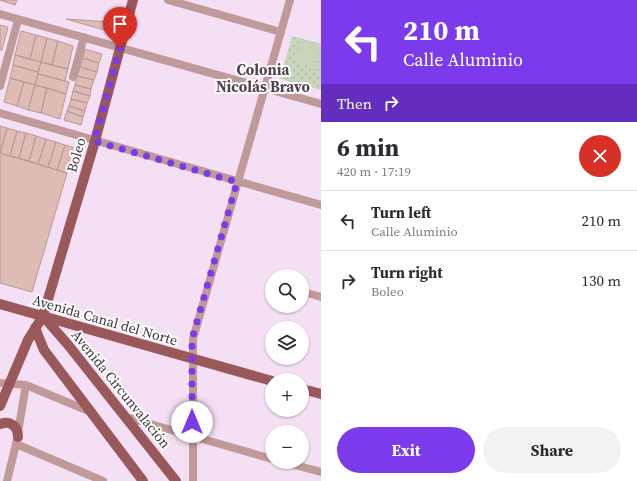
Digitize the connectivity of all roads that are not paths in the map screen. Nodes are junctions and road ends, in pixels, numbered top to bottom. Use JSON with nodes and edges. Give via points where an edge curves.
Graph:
{"nodes":[{"id":1,"x":133,"y":0,"type":"edge"},
{"id":2,"x":168,"y":0,"type":"edge"},
{"id":3,"x":289,"y":0,"type":"edge"},
{"id":4,"x":0,"y":14,"type":"edge"},
{"id":5,"x":18,"y":20,"type":"junction"},
{"id":6,"x":281,"y":32,"type":"junction"},
{"id":7,"x":84,"y":37,"type":"junction"},
{"id":8,"x":120,"y":48,"type":"junction"},
{"id":9,"x":73,"y":77,"type":"dead end"},
{"id":10,"x":0,"y":86,"type":"edge"},
{"id":11,"x":265,"y":88,"type":"junction"},
{"id":12,"x":321,"y":104,"type":"edge"},
{"id":13,"x":0,"y":113,"type":"edge"},
{"id":14,"x":94,"y":141,"type":"junction"},
{"id":15,"x":237,"y":182,"type":"junction"},
{"id":16,"x":321,"y":205,"type":"edge"},
{"id":17,"x":311,"y":294,"type":"dead end"},
{"id":18,"x":321,"y":297,"type":"edge"},
{"id":19,"x":0,"y":304,"type":"edge"},
{"id":20,"x":43,"y":316,"type":"junction"},
{"id":21,"x":35,"y":328,"type":"junction"},
{"id":22,"x":192,"y":359,"type":"junction"},
{"id":23,"x":265,"y":379,"type":"edge"},
{"id":24,"x":5,"y":384,"type":"edge"},
{"id":25,"x":26,"y":385,"type":"junction"},
{"id":26,"x":309,"y":391,"type":"edge"},
{"id":27,"x":321,"y":394,"type":"edge"},
{"id":28,"x":0,"y":406,"type":"edge"},
{"id":29,"x":91,"y":412,"type":"junction"},
{"id":30,"x":126,"y":417,"type":"junction"},
{"id":31,"x":0,"y":424,"type":"edge"},
{"id":32,"x":192,"y":437,"type":"junction"},
{"id":33,"x":17,"y":441,"type":"junction"},
{"id":34,"x":265,"y":457,"type":"edge"},
{"id":35,"x":309,"y":469,"type":"edge"},
{"id":36,"x":321,"y":472,"type":"edge"},
{"id":37,"x":7,"y":481,"type":"edge"},
{"id":38,"x":103,"y":481,"type":"edge"},
{"id":39,"x":143,"y":481,"type":"edge"},
{"id":40,"x":176,"y":481,"type":"edge"},
{"id":41,"x":193,"y":481,"type":"edge"}],
"edges":[{"from":1,"to":8,"type":"main road","name":"Boleo"},
{"from":2,"to":6,"type":"street"},
{"from":3,"to":6,"type":"street"},
{"from":4,"to":5,"type":"street"},
{"from":5,"to":7,"type":"street"},
{"from":5,"to":10,"type":"street"},
{"from":6,"to":11,"type":"street"},
{"from":7,"to":8,"type":"street"},
{"from":7,"to":9,"type":"street"},
{"from":8,"to":11,"type":"street"},
{"from":8,"to":14,"type":"main road","name":"Boleo"},
{"from":11,"to":12,"type":"street"},
{"from":11,"to":15,"type":"street"},
{"from":13,"to":14,"type":"street"},
{"from":14,"to":15,"type":"street"},
{"from":14,"to":20,"type":"main road","name":"Boleo"},
{"from":15,"to":16,"type":"street"},
{"from":15,"to":22,"type":"street","via":[[192,339]]},
{"from":17,"to":18,"type":"street"},
{"from":19,"to":20,"type":"main road","name":"Avenida Canal del Norte"},
{"from":20,"to":21,"type":"main road","name":"Boleo"},
{"from":20,"to":22,"type":"main road","name":"Avenida Canal del Norte"},
{"from":20,"to":30,"type":"main road","name":"Avenida Circunvalación"},
{"from":21,"to":24,"type":"main road","name":"Boleo"},
{"from":21,"to":29,"type":"main road","via":[[44,350]]},
{"from":22,"to":23,"type":"main road","name":"Avenida Canal del Norte"},
{"from":22,"to":32,"type":"street"},
{"from":24,"to":25,"type":"street"},
{"from":24,"to":28,"type":"main road","name":"Boleo"},
{"from":25,"to":29,"type":"street"},
{"from":25,"to":33,"type":"street"},
{"from":26,"to":27,"type":"main road"},
{"from":29,"to":39,"type":"main road"},
{"from":30,"to":32,"type":"street"},
{"from":30,"to":40,"type":"main road","name":"Avenida Circunvalación"},
{"from":31,"to":33,"type":"main road","via":[[12,424],[16,429]]},
{"from":32,"to":34,"type":"street"},
{"from":32,"to":41,"type":"street"},
{"from":33,"to":37,"type":"street"},
{"from":33,"to":38,"type":"street"},
{"from":35,"to":36,"type":"street"}]}
